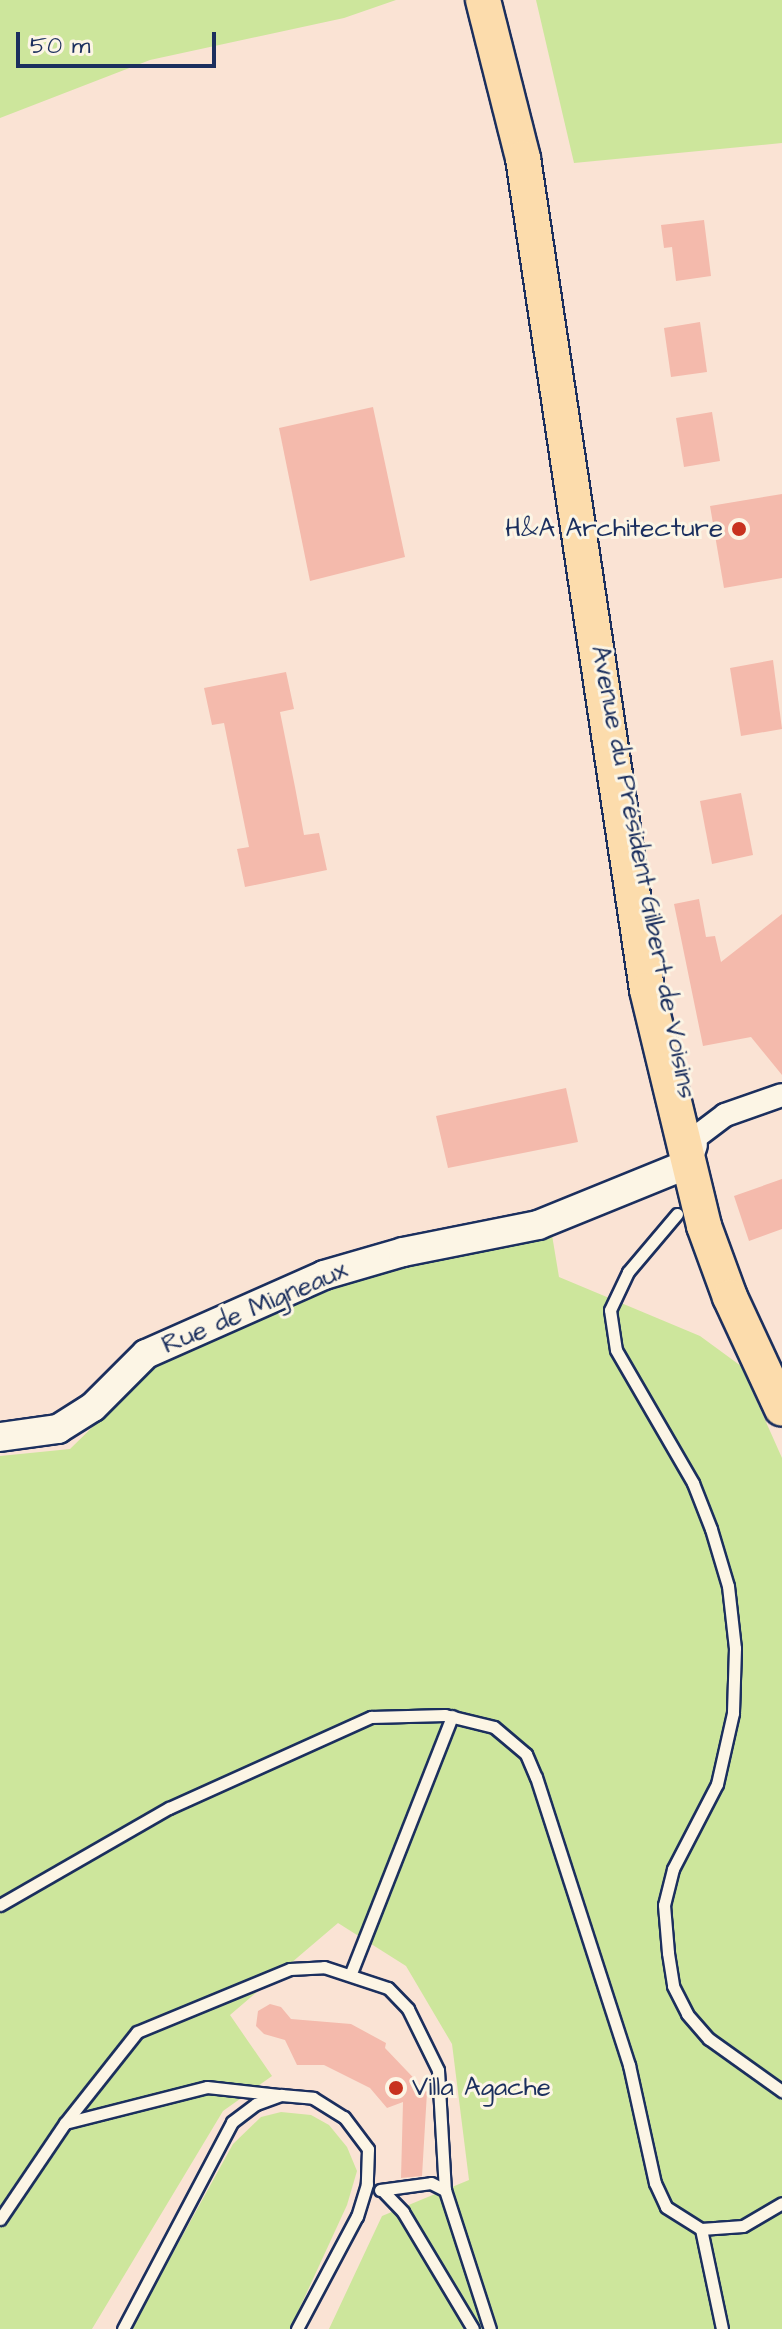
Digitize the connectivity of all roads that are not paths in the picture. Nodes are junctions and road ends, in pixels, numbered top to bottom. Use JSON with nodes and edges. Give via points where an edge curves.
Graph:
{"nodes":[{"id":1,"x":483,"y":0,"type":"edge"},
{"id":2,"x":782,"y":1095,"type":"edge"},
{"id":3,"x":691,"y":1151,"type":"junction"},
{"id":4,"x":677,"y":1214,"type":"dead end"},
{"id":5,"x":782,"y":1362,"type":"edge"},
{"id":6,"x":782,"y":1409,"type":"edge"},
{"id":7,"x":0,"y":1437,"type":"edge"},
{"id":8,"x":452,"y":1716,"type":"junction"},
{"id":9,"x":0,"y":1905,"type":"edge"},
{"id":10,"x":351,"y":1973,"type":"junction"},
{"id":11,"x":782,"y":2091,"type":"edge"},
{"id":12,"x":281,"y":2095,"type":"junction"},
{"id":13,"x":65,"y":2123,"type":"junction"},
{"id":14,"x":367,"y":2184,"type":"junction"},
{"id":15,"x":445,"y":2190,"type":"junction"},
{"id":16,"x":383,"y":2191,"type":"junction"},
{"id":17,"x":782,"y":2203,"type":"edge"},
{"id":18,"x":0,"y":2219,"type":"edge"},
{"id":19,"x":701,"y":2229,"type":"junction"},
{"id":20,"x":123,"y":2329,"type":"edge"},
{"id":21,"x":297,"y":2329,"type":"edge"},
{"id":22,"x":473,"y":2329,"type":"edge"},
{"id":23,"x":490,"y":2329,"type":"edge"},
{"id":24,"x":722,"y":2329,"type":"edge"}],
"edges":[{"from":1,"to":3,"type":"main road","name":"Avenue du Président Gilbert de Voisins","via":[[523,158],[634,917]]},
{"from":2,"to":3,"type":"street","via":[[725,1115]]},
{"from":3,"to":5,"type":"main road"},
{"from":3,"to":6,"type":"main road","via":[[730,1297]]},
{"from":3,"to":7,"type":"street","name":"Rue de Migneaux","via":[[538,1225],[403,1252],[324,1275],[146,1354],[93,1407],[58,1429]]},
{"from":4,"to":11,"type":"lane","via":[[628,1272],[610,1310],[616,1350],[693,1483],[711,1529],[728,1586],[735,1648],[733,1713],[717,1784],[673,1869],[664,1905],[668,1953],[673,1986],[687,2014],[709,2039]]},
{"from":8,"to":9,"type":"lane","via":[[371,1717],[169,1808]]},
{"from":8,"to":10,"type":"lane"},
{"from":8,"to":19,"type":"lane","via":[[494,1727],[526,1754],[629,2065],[655,2183],[666,2207]]},
{"from":10,"to":13,"type":"lane","via":[[324,1967],[290,1969],[137,2032]]},
{"from":10,"to":15,"type":"lane","via":[[388,1988],[427,2042],[438,2070]]},
{"from":12,"to":13,"type":"lane","via":[[207,2087]]},
{"from":12,"to":14,"type":"lane","via":[[313,2098],[344,2117],[368,2149]]},
{"from":12,"to":20,"type":"lane","via":[[256,2104],[232,2122]]},
{"from":13,"to":18,"type":"lane"},
{"from":14,"to":16,"type":"lane"},
{"from":14,"to":21,"type":"lane","via":[[357,2216]]},
{"from":15,"to":16,"type":"lane","via":[[431,2183]]},
{"from":15,"to":23,"type":"lane"},
{"from":16,"to":22,"type":"lane","via":[[403,2212]]},
{"from":17,"to":19,"type":"lane","via":[[743,2226]]},
{"from":19,"to":24,"type":"lane"}]}
